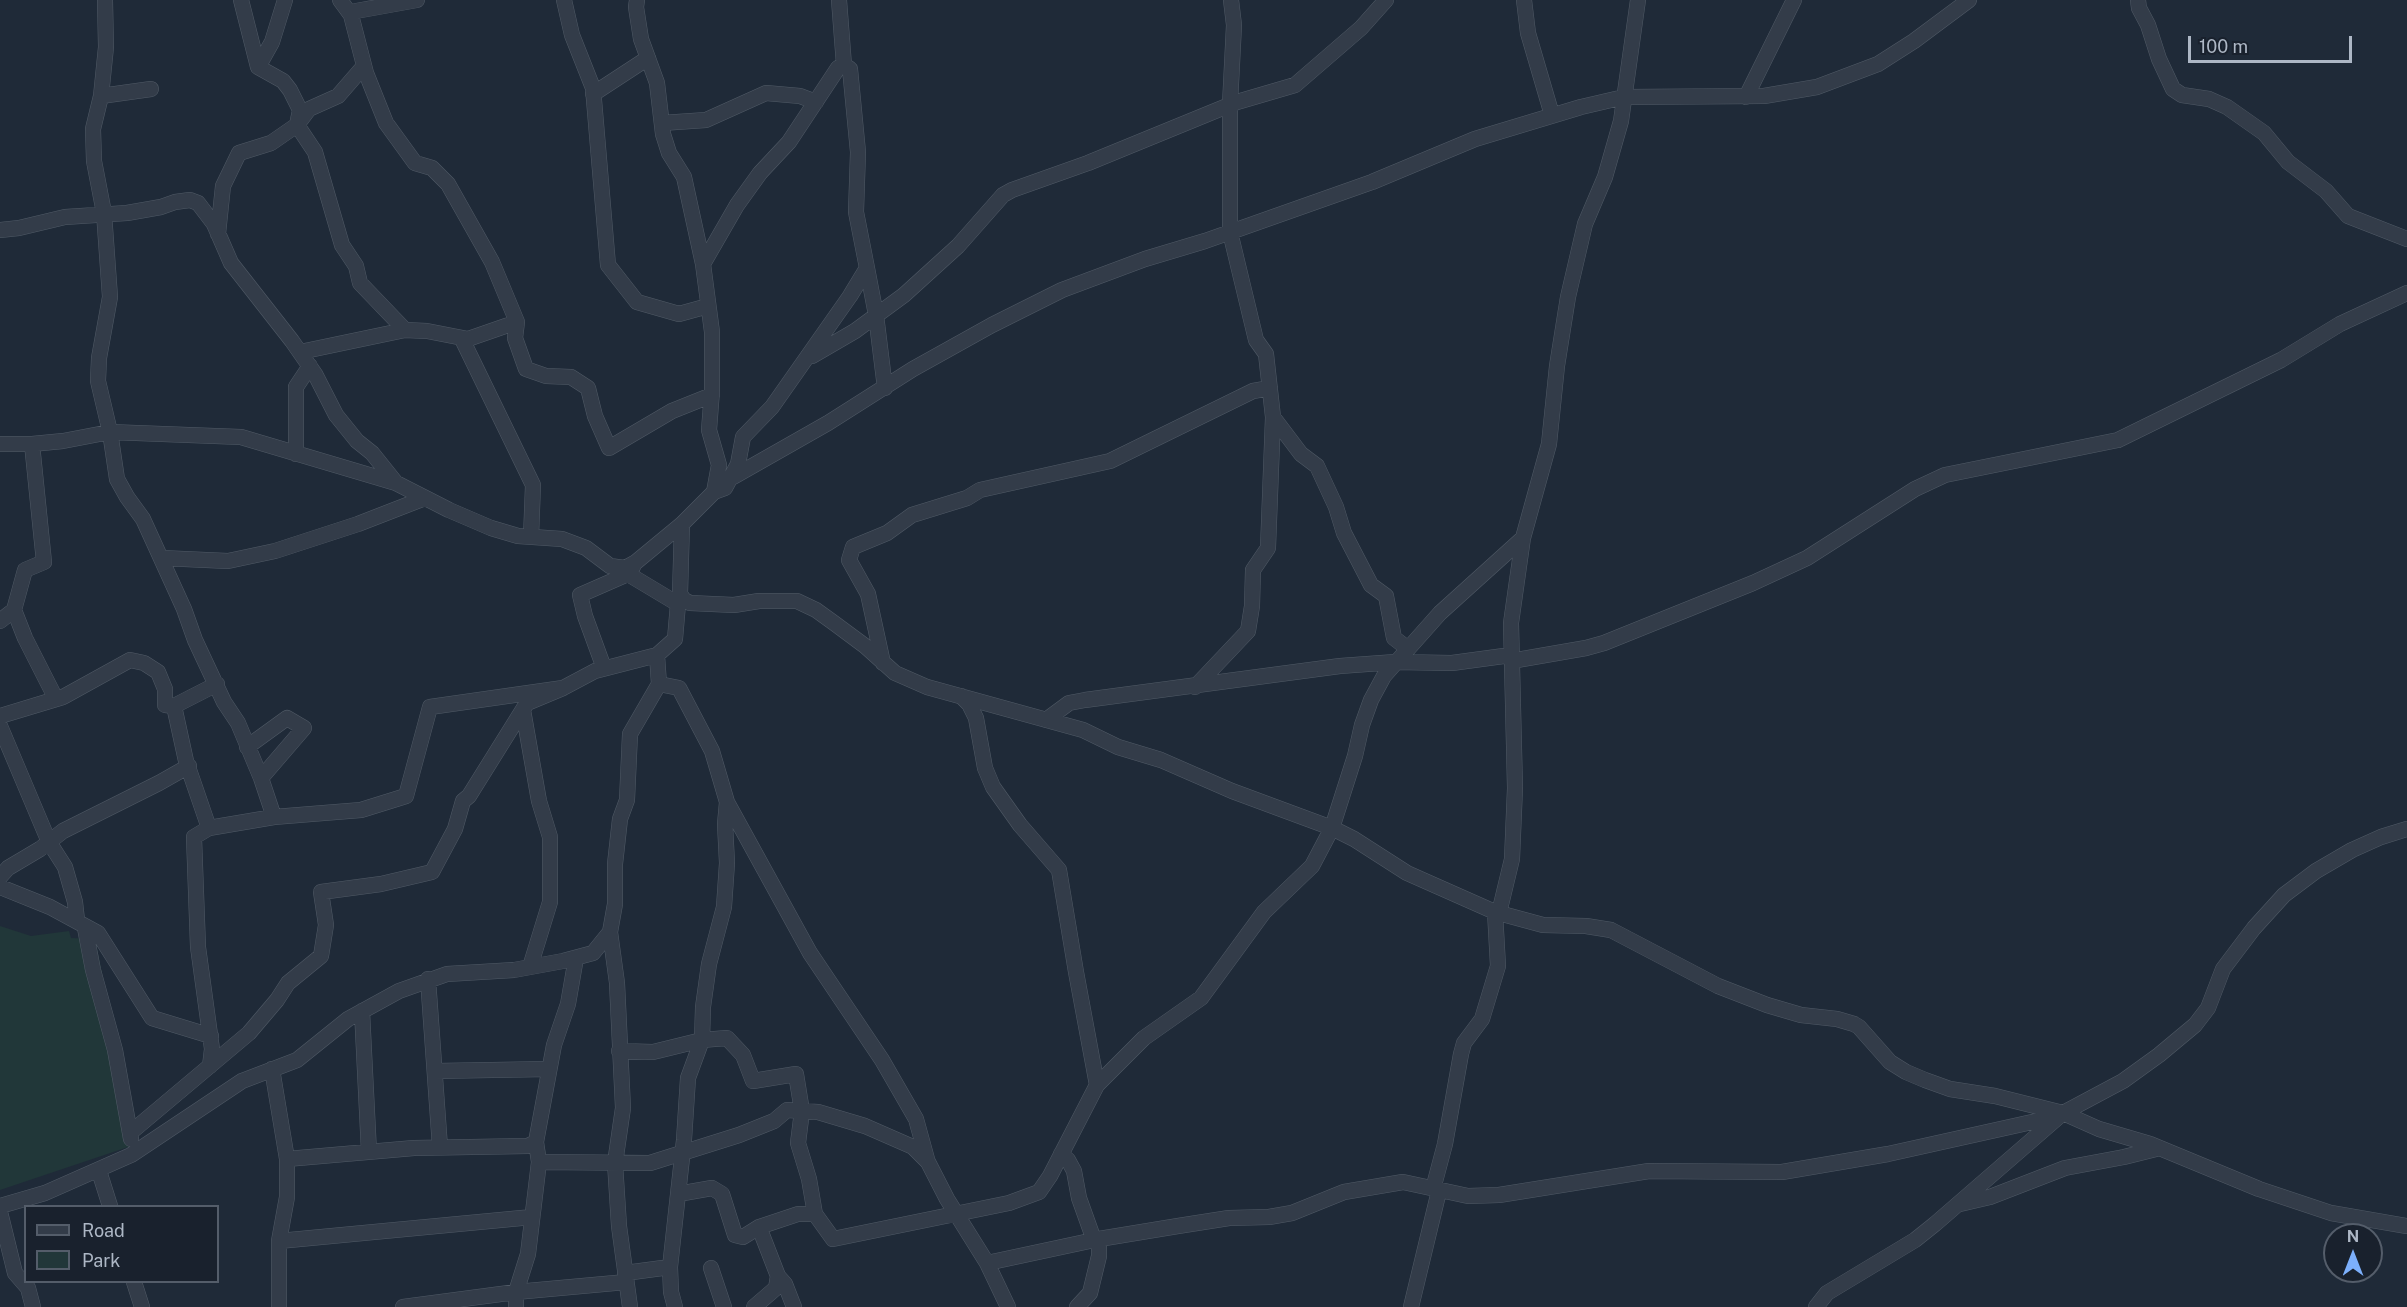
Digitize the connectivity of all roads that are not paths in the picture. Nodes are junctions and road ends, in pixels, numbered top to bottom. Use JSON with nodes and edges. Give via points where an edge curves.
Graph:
{"nodes":[{"id":1,"x":105,"y":0,"type":"edge"},
{"id":2,"x":241,"y":0,"type":"edge"},
{"id":3,"x":285,"y":0,"type":"edge"},
{"id":4,"x":340,"y":0,"type":"edge"},
{"id":5,"x":417,"y":0,"type":"edge"},
{"id":6,"x":564,"y":0,"type":"edge"},
{"id":7,"x":637,"y":0,"type":"edge"},
{"id":8,"x":839,"y":0,"type":"edge"},
{"id":9,"x":1231,"y":0,"type":"edge"},
{"id":10,"x":1386,"y":0,"type":"edge"},
{"id":11,"x":1524,"y":0,"type":"edge"},
{"id":12,"x":1638,"y":0,"type":"edge"},
{"id":13,"x":1794,"y":0,"type":"edge"},
{"id":14,"x":1969,"y":0,"type":"edge"},
{"id":15,"x":2138,"y":0,"type":"edge"},
{"id":16,"x":351,"y":15,"type":"junction"},
{"id":17,"x":648,"y":58,"type":"junction"},
{"id":18,"x":844,"y":65,"type":"junction"},
{"id":19,"x":364,"y":66,"type":"junction"},
{"id":20,"x":258,"y":67,"type":"junction"},
{"id":21,"x":151,"y":89,"type":"dead end"},
{"id":22,"x":593,"y":94,"type":"junction"},
{"id":23,"x":101,"y":96,"type":"junction"},
{"id":24,"x":1624,"y":97,"type":"junction"},
{"id":25,"x":1746,"y":97,"type":"junction"},
{"id":26,"x":816,"y":102,"type":"junction"},
{"id":27,"x":1230,"y":104,"type":"junction"},
{"id":28,"x":1552,"y":115,"type":"junction"},
{"id":29,"x":662,"y":123,"type":"junction"},
{"id":30,"x":297,"y":125,"type":"junction"},
{"id":31,"x":104,"y":213,"type":"junction"},
{"id":32,"x":0,"y":230,"type":"edge"},
{"id":33,"x":1230,"y":232,"type":"junction"},
{"id":34,"x":218,"y":234,"type":"junction"},
{"id":35,"x":2407,"y":239,"type":"edge"},
{"id":36,"x":703,"y":264,"type":"junction"},
{"id":37,"x":867,"y":268,"type":"junction"},
{"id":38,"x":2407,"y":293,"type":"edge"},
{"id":39,"x":708,"y":306,"type":"junction"},
{"id":40,"x":876,"y":315,"type":"junction"},
{"id":41,"x":517,"y":322,"type":"junction"},
{"id":42,"x":405,"y":330,"type":"junction"},
{"id":43,"x":462,"y":339,"type":"junction"},
{"id":44,"x":300,"y":352,"type":"junction"},
{"id":45,"x":807,"y":359,"type":"junction"},
{"id":46,"x":310,"y":366,"type":"junction"},
{"id":47,"x":885,"y":388,"type":"junction"},
{"id":48,"x":1270,"y":388,"type":"junction"},
{"id":49,"x":712,"y":394,"type":"junction"},
{"id":50,"x":1273,"y":417,"type":"junction"},
{"id":51,"x":110,"y":432,"type":"junction"},
{"id":52,"x":0,"y":444,"type":"edge"},
{"id":53,"x":32,"y":444,"type":"junction"},
{"id":54,"x":296,"y":453,"type":"junction"},
{"id":55,"x":733,"y":477,"type":"junction"},
{"id":56,"x":396,"y":483,"type":"junction"},
{"id":57,"x":714,"y":492,"type":"junction"},
{"id":58,"x":425,"y":498,"type":"junction"},
{"id":59,"x":682,"y":524,"type":"junction"},
{"id":60,"x":531,"y":537,"type":"junction"},
{"id":61,"x":1523,"y":538,"type":"junction"},
{"id":62,"x":162,"y":558,"type":"junction"},
{"id":63,"x":632,"y":568,"type":"junction"},
{"id":64,"x":681,"y":602,"type":"junction"},
{"id":65,"x":14,"y":610,"type":"junction"},
{"id":66,"x":0,"y":621,"type":"edge"},
{"id":67,"x":1407,"y":648,"type":"junction"},
{"id":68,"x":657,"y":655,"type":"junction"},
{"id":69,"x":1511,"y":658,"type":"junction"},
{"id":70,"x":1395,"y":662,"type":"junction"},
{"id":71,"x":883,"y":663,"type":"junction"},
{"id":72,"x":604,"y":668,"type":"junction"},
{"id":73,"x":217,"y":684,"type":"junction"},
{"id":74,"x":659,"y":684,"type":"junction"},
{"id":75,"x":1195,"y":687,"type":"junction"},
{"id":76,"x":563,"y":688,"type":"junction"},
{"id":77,"x":961,"y":696,"type":"junction"},
{"id":78,"x":56,"y":699,"type":"junction"},
{"id":79,"x":174,"y":706,"type":"junction"},
{"id":80,"x":524,"y":710,"type":"junction"},
{"id":81,"x":0,"y":716,"type":"edge"},
{"id":82,"x":1046,"y":720,"type":"junction"},
{"id":83,"x":0,"y":726,"type":"edge"},
{"id":84,"x":247,"y":747,"type":"junction"},
{"id":85,"x":189,"y":765,"type":"junction"},
{"id":86,"x":261,"y":778,"type":"junction"},
{"id":87,"x":727,"y":802,"type":"junction"},
{"id":88,"x":274,"y":817,"type":"junction"},
{"id":89,"x":210,"y":828,"type":"junction"},
{"id":90,"x":1332,"y":828,"type":"junction"},
{"id":91,"x":2407,"y":829,"type":"edge"},
{"id":92,"x":49,"y":842,"type":"junction"},
{"id":93,"x":0,"y":877,"type":"edge"},
{"id":94,"x":0,"y":887,"type":"edge"},
{"id":95,"x":1497,"y":913,"type":"junction"},
{"id":96,"x":82,"y":924,"type":"junction"},
{"id":97,"x":610,"y":932,"type":"junction"},
{"id":98,"x":576,"y":957,"type":"junction"},
{"id":99,"x":530,"y":967,"type":"junction"},
{"id":100,"x":428,"y":979,"type":"junction"},
{"id":101,"x":362,"y":1011,"type":"junction"},
{"id":102,"x":211,"y":1036,"type":"junction"},
{"id":103,"x":702,"y":1040,"type":"junction"},
{"id":104,"x":619,"y":1051,"type":"junction"},
{"id":105,"x":210,"y":1066,"type":"junction"},
{"id":106,"x":272,"y":1069,"type":"junction"},
{"id":107,"x":549,"y":1069,"type":"junction"},
{"id":108,"x":435,"y":1071,"type":"junction"},
{"id":109,"x":1098,"y":1085,"type":"junction"},
{"id":110,"x":802,"y":1110,"type":"junction"},
{"id":111,"x":2061,"y":1115,"type":"junction"},
{"id":112,"x":130,"y":1132,"type":"junction"},
{"id":113,"x":536,"y":1142,"type":"junction"},
{"id":114,"x":440,"y":1147,"type":"junction"},
{"id":115,"x":2160,"y":1148,"type":"junction"},
{"id":116,"x":369,"y":1152,"type":"junction"},
{"id":117,"x":683,"y":1152,"type":"junction"},
{"id":118,"x":1061,"y":1154,"type":"junction"},
{"id":119,"x":131,"y":1155,"type":"junction"},
{"id":120,"x":287,"y":1159,"type":"junction"},
{"id":121,"x":539,"y":1162,"type":"junction"},
{"id":122,"x":928,"y":1162,"type":"junction"},
{"id":123,"x":615,"y":1163,"type":"junction"},
{"id":124,"x":99,"y":1171,"type":"junction"},
{"id":125,"x":1436,"y":1190,"type":"junction"},
{"id":126,"x":678,"y":1194,"type":"junction"},
{"id":127,"x":1957,"y":1204,"type":"junction"},
{"id":128,"x":110,"y":1205,"type":"edge"},
{"id":129,"x":0,"y":1206,"type":"edge"},
{"id":130,"x":0,"y":1212,"type":"edge"},
{"id":131,"x":815,"y":1214,"type":"junction"},
{"id":132,"x":956,"y":1214,"type":"junction"},
{"id":133,"x":532,"y":1217,"type":"junction"},
{"id":134,"x":2407,"y":1226,"type":"edge"},
{"id":135,"x":759,"y":1227,"type":"junction"},
{"id":136,"x":1097,"y":1240,"type":"junction"},
{"id":137,"x":279,"y":1241,"type":"junction"},
{"id":138,"x":987,"y":1263,"type":"junction"},
{"id":139,"x":670,"y":1267,"type":"junction"},
{"id":140,"x":711,"y":1268,"type":"dead end"},
{"id":141,"x":778,"y":1276,"type":"junction"},
{"id":142,"x":625,"y":1277,"type":"junction"},
{"id":143,"x":135,"y":1283,"type":"edge"},
{"id":144,"x":516,"y":1299,"type":"edge"},
{"id":145,"x":471,"y":1303,"type":"edge"},
{"id":146,"x":425,"y":1306,"type":"edge"},
{"id":147,"x":33,"y":1307,"type":"edge"},
{"id":148,"x":142,"y":1307,"type":"edge"},
{"id":149,"x":279,"y":1307,"type":"edge"},
{"id":150,"x":403,"y":1307,"type":"edge"},
{"id":151,"x":630,"y":1307,"type":"edge"},
{"id":152,"x":675,"y":1307,"type":"edge"},
{"id":153,"x":724,"y":1307,"type":"edge"},
{"id":154,"x":754,"y":1307,"type":"edge"},
{"id":155,"x":794,"y":1307,"type":"edge"},
{"id":156,"x":1008,"y":1307,"type":"edge"},
{"id":157,"x":1077,"y":1307,"type":"edge"},
{"id":158,"x":1411,"y":1307,"type":"edge"},
{"id":159,"x":1816,"y":1307,"type":"edge"}],
"edges":[{"from":1,"to":23,"type":"street"},
{"from":2,"to":20,"type":"street"},
{"from":3,"to":20,"type":"street","via":[[272,42]]},
{"from":4,"to":16,"type":"street"},
{"from":5,"to":16,"type":"street"},
{"from":6,"to":22,"type":"street"},
{"from":7,"to":17,"type":"street","via":[[641,39]]},
{"from":8,"to":18,"type":"street"},
{"from":9,"to":27,"type":"street","via":[[1234,25]]},
{"from":10,"to":27,"type":"street","via":[[1361,28],[1295,85]]},
{"from":11,"to":28,"type":"street","via":[[1528,33]]},
{"from":12,"to":24,"type":"street"},
{"from":13,"to":25,"type":"street"},
{"from":14,"to":25,"type":"street","via":[[1878,64],[1817,87]]},
{"from":15,"to":35,"type":"street","via":[[2173,89],[2227,107],[2264,133],[2288,162],[2326,191],[2348,216]]},
{"from":16,"to":19,"type":"street"},
{"from":17,"to":22,"type":"street"},
{"from":17,"to":29,"type":"street","via":[[657,82]]},
{"from":18,"to":26,"type":"street"},
{"from":18,"to":37,"type":"street","via":[[850,69],[858,152],[856,212]]},
{"from":19,"to":30,"type":"street","via":[[339,96],[309,109]]},
{"from":19,"to":41,"type":"street","via":[[386,123],[406,154],[415,163],[432,168],[448,184],[492,262]]},
{"from":20,"to":30,"type":"street","via":[[290,90],[300,110]]},
{"from":21,"to":23,"type":"street"},
{"from":22,"to":39,"type":"street","via":[[608,266],[637,302],[679,314]]},
{"from":23,"to":31,"type":"street","via":[[93,129],[94,161]]},
{"from":24,"to":25,"type":"street"},
{"from":24,"to":28,"type":"street"},
{"from":24,"to":61,"type":"street","via":[[1621,121],[1585,224],[1568,297],[1549,444]]},
{"from":26,"to":29,"type":"street","via":[[800,96],[766,93],[706,120]]},
{"from":26,"to":36,"type":"street","via":[[737,205]]},
{"from":27,"to":33,"type":"street"},
{"from":27,"to":40,"type":"street","via":[[1003,195],[958,246]]},
{"from":28,"to":33,"type":"street","via":[[1475,139],[1372,183]]},
{"from":29,"to":36,"type":"street","via":[[669,153],[684,177]]},
{"from":30,"to":34,"type":"street","via":[[271,143],[239,153],[223,186]]},
{"from":30,"to":42,"type":"street","via":[[315,152],[342,245],[356,266],[360,283]]},
{"from":31,"to":32,"type":"street"},
{"from":31,"to":34,"type":"street","via":[[138,211],[190,200],[202,207]]},
{"from":31,"to":51,"type":"street","via":[[110,297],[98,381]]},
{"from":33,"to":47,"type":"street","via":[[1062,290],[982,330]]},
{"from":33,"to":48,"type":"street","via":[[1256,340],[1266,354]]},
{"from":34,"to":44,"type":"street","via":[[231,263]]},
{"from":36,"to":39,"type":"street"},
{"from":37,"to":40,"type":"street"},
{"from":37,"to":45,"type":"street"},
{"from":38,"to":69,"type":"street","via":[[2118,440],[1945,475],[1807,558],[1753,583],[1604,643]]},
{"from":39,"to":49,"type":"street"},
{"from":40,"to":45,"type":"street"},
{"from":40,"to":47,"type":"street"},
{"from":41,"to":43,"type":"street"},
{"from":41,"to":49,"type":"street","via":[[515,338],[526,369],[546,376],[571,377],[588,388],[609,448],[672,411]]},
{"from":42,"to":43,"type":"street"},
{"from":42,"to":44,"type":"street"},
{"from":43,"to":60,"type":"street","via":[[533,485]]},
{"from":44,"to":46,"type":"street"},
{"from":45,"to":55,"type":"street","via":[[772,407],[743,437]]},
{"from":46,"to":54,"type":"street","via":[[296,387]]},
{"from":46,"to":56,"type":"street","via":[[336,416]]},
{"from":47,"to":55,"type":"street"},
{"from":48,"to":50,"type":"street"},
{"from":48,"to":71,"type":"street","via":[[1254,391],[1110,461],[980,490],[967,498],[912,515],[887,533],[853,547],[849,560],[868,594]]},
{"from":49,"to":57,"type":"street","via":[[710,430],[719,465]]},
{"from":50,"to":67,"type":"street","via":[[1300,454],[1317,466],[1344,533],[1371,585],[1386,596],[1394,638]]},
{"from":50,"to":75,"type":"street","via":[[1268,548],[1253,570],[1248,631]]},
{"from":51,"to":53,"type":"street"},
{"from":51,"to":54,"type":"street","via":[[242,437]]},
{"from":51,"to":62,"type":"street","via":[[117,479]]},
{"from":52,"to":53,"type":"street"},
{"from":53,"to":65,"type":"street","via":[[44,562],[25,570]]},
{"from":54,"to":56,"type":"street"},
{"from":55,"to":57,"type":"street","via":[[725,488]]},
{"from":56,"to":58,"type":"street"},
{"from":57,"to":59,"type":"street"},
{"from":58,"to":60,"type":"street","via":[[491,528]]},
{"from":58,"to":62,"type":"street","via":[[274,551],[228,561]]},
{"from":59,"to":63,"type":"street"},
{"from":59,"to":64,"type":"street"},
{"from":60,"to":63,"type":"street","via":[[562,538],[586,548],[610,566]]},
{"from":61,"to":67,"type":"street"},
{"from":61,"to":69,"type":"street","via":[[1511,623]]},
{"from":62,"to":73,"type":"street"},
{"from":63,"to":64,"type":"street"},
{"from":63,"to":72,"type":"street","via":[[580,595]]},
{"from":64,"to":68,"type":"street","via":[[675,639]]},
{"from":64,"to":71,"type":"street","via":[[734,605],[797,601],[816,610]]},
{"from":65,"to":66,"type":"street"},
{"from":65,"to":78,"type":"street"},
{"from":67,"to":70,"type":"street"},
{"from":68,"to":72,"type":"street"},
{"from":68,"to":74,"type":"street"},
{"from":69,"to":70,"type":"street"},
{"from":69,"to":95,"type":"street","via":[[1515,788],[1512,859]]},
{"from":70,"to":75,"type":"street"},
{"from":70,"to":90,"type":"street","via":[[1371,700]]},
{"from":71,"to":77,"type":"street","via":[[927,687]]},
{"from":72,"to":76,"type":"street"},
{"from":73,"to":79,"type":"street"},
{"from":73,"to":84,"type":"street"},
{"from":74,"to":87,"type":"street","via":[[679,688],[712,751]]},
{"from":74,"to":97,"type":"street","via":[[630,734],[627,800],[619,828]]},
{"from":75,"to":82,"type":"street","via":[[1069,704]]},
{"from":76,"to":80,"type":"street","via":[[527,703]]},
{"from":76,"to":88,"type":"street","via":[[430,707],[406,796],[361,810]]},
{"from":77,"to":82,"type":"street"},
{"from":77,"to":109,"type":"street","via":[[976,718],[985,768],[993,787],[1059,870]]},
{"from":78,"to":79,"type":"street","via":[[130,660],[158,672],[165,689],[165,705]]},
{"from":78,"to":81,"type":"street"},
{"from":79,"to":85,"type":"street"},
{"from":80,"to":99,"type":"street","via":[[539,801],[550,837],[550,902]]},
{"from":80,"to":105,"type":"street","via":[[463,801],[455,829],[432,872],[321,892],[326,925],[321,956],[288,983],[249,1033]]},
{"from":82,"to":90,"type":"street","via":[[1083,730],[1118,747],[1161,760]]},
{"from":83,"to":92,"type":"street"},
{"from":84,"to":86,"type":"street"},
{"from":84,"to":86,"type":"street","via":[[287,718],[304,728]]},
{"from":85,"to":89,"type":"street"},
{"from":85,"to":92,"type":"street"},
{"from":86,"to":88,"type":"street"},
{"from":87,"to":103,"type":"street","via":[[724,907],[709,964]]},
{"from":87,"to":122,"type":"street","via":[[810,953],[882,1060],[916,1119]]},
{"from":88,"to":89,"type":"street"},
{"from":89,"to":102,"type":"street","via":[[194,837],[198,947]]},
{"from":90,"to":95,"type":"street","via":[[1407,873]]},
{"from":90,"to":109,"type":"street","via":[[1312,866],[1264,912],[1202,998],[1144,1038]]},
{"from":91,"to":111,"type":"street","via":[[2352,850],[2284,895],[2223,969],[2208,1008],[2195,1025],[2123,1081]]},
{"from":92,"to":93,"type":"street"},
{"from":92,"to":96,"type":"street","via":[[65,867]]},
{"from":94,"to":96,"type":"street"},
{"from":95,"to":111,"type":"street","via":[[1543,925],[1611,930],[1718,986],[1801,1015],[1854,1024],[1890,1062],[1925,1080]]},
{"from":95,"to":125,"type":"street","via":[[1498,966],[1482,1019],[1464,1043]]},
{"from":96,"to":102,"type":"street","via":[[98,933],[152,1018]]},
{"from":96,"to":112,"type":"street","via":[[115,1050]]},
{"from":97,"to":98,"type":"street","via":[[593,953]]},
{"from":97,"to":104,"type":"street","via":[[617,983]]},
{"from":98,"to":99,"type":"street"},
{"from":98,"to":107,"type":"street","via":[[568,1004]]},
{"from":99,"to":100,"type":"street","via":[[464,971]]},
{"from":100,"to":101,"type":"street"},
{"from":100,"to":108,"type":"street"},
{"from":101,"to":106,"type":"street","via":[[297,1060]]},
{"from":101,"to":116,"type":"street"},
{"from":102,"to":105,"type":"street"},
{"from":103,"to":104,"type":"street","via":[[653,1052]]},
{"from":103,"to":110,"type":"street","via":[[727,1038],[743,1055],[753,1082],[796,1074]]},
{"from":103,"to":117,"type":"street","via":[[688,1078]]},
{"from":104,"to":123,"type":"street","via":[[622,1108]]},
{"from":105,"to":112,"type":"street"},
{"from":106,"to":119,"type":"street","via":[[242,1081]]},
{"from":106,"to":120,"type":"street"},
{"from":107,"to":108,"type":"street"},
{"from":107,"to":113,"type":"street"},
{"from":108,"to":114,"type":"street"},
{"from":109,"to":118,"type":"street"},
{"from":110,"to":117,"type":"street","via":[[787,1110],[774,1121],[740,1135]]},
{"from":110,"to":122,"type":"street","via":[[886,1133],[913,1147]]},
{"from":110,"to":131,"type":"street","via":[[798,1143]]},
{"from":111,"to":115,"type":"street"},
{"from":111,"to":125,"type":"street","via":[[1801,1170],[1649,1171],[1499,1195],[1468,1196]]},
{"from":111,"to":127,"type":"street"},
{"from":112,"to":119,"type":"street"},
{"from":113,"to":114,"type":"street","via":[[528,1146]]},
{"from":113,"to":121,"type":"street"},
{"from":114,"to":116,"type":"street"},
{"from":115,"to":127,"type":"street","via":[[2066,1168],[1990,1197]]},
{"from":115,"to":134,"type":"street","via":[[2259,1189],[2331,1213]]},
{"from":116,"to":120,"type":"street"},
{"from":117,"to":123,"type":"street","via":[[650,1163]]},
{"from":117,"to":126,"type":"street"},
{"from":118,"to":132,"type":"street","via":[[1038,1192],[1009,1203]]},
{"from":118,"to":136,"type":"street","via":[[1074,1171],[1079,1198]]},
{"from":119,"to":124,"type":"street"},
{"from":120,"to":137,"type":"street","via":[[287,1197]]},
{"from":121,"to":123,"type":"street"},
{"from":121,"to":133,"type":"street"},
{"from":122,"to":132,"type":"street"},
{"from":123,"to":142,"type":"street"},
{"from":124,"to":128,"type":"street"},
{"from":124,"to":129,"type":"street"},
{"from":125,"to":136,"type":"street","via":[[1410,1182],[1395,1183],[1344,1192],[1292,1213],[1229,1218]]},
{"from":125,"to":158,"type":"street"},
{"from":126,"to":135,"type":"street","via":[[712,1188],[722,1194],[735,1235],[743,1237]]},
{"from":126,"to":139,"type":"street"},
{"from":127,"to":159,"type":"street","via":[[1915,1240],[1827,1293]]},
{"from":130,"to":147,"type":"street","via":[[15,1273],[28,1288]]},
{"from":131,"to":132,"type":"street","via":[[833,1239]]},
{"from":131,"to":135,"type":"street","via":[[798,1214]]},
{"from":132,"to":138,"type":"street"},
{"from":133,"to":137,"type":"street"},
{"from":133,"to":144,"type":"street","via":[[528,1254]]},
{"from":135,"to":141,"type":"street"},
{"from":136,"to":138,"type":"street"},
{"from":136,"to":157,"type":"street","via":[[1099,1256],[1090,1293]]},
{"from":137,"to":149,"type":"street"},
{"from":138,"to":156,"type":"street"},
{"from":139,"to":142,"type":"street"},
{"from":139,"to":152,"type":"street"},
{"from":140,"to":153,"type":"street"},
{"from":141,"to":154,"type":"street","via":[[776,1288]]},
{"from":141,"to":155,"type":"street"},
{"from":142,"to":144,"type":"street"},
{"from":142,"to":151,"type":"street"},
{"from":143,"to":148,"type":"street"},
{"from":144,"to":145,"type":"street"},
{"from":145,"to":146,"type":"street"},
{"from":146,"to":150,"type":"street"}]}
